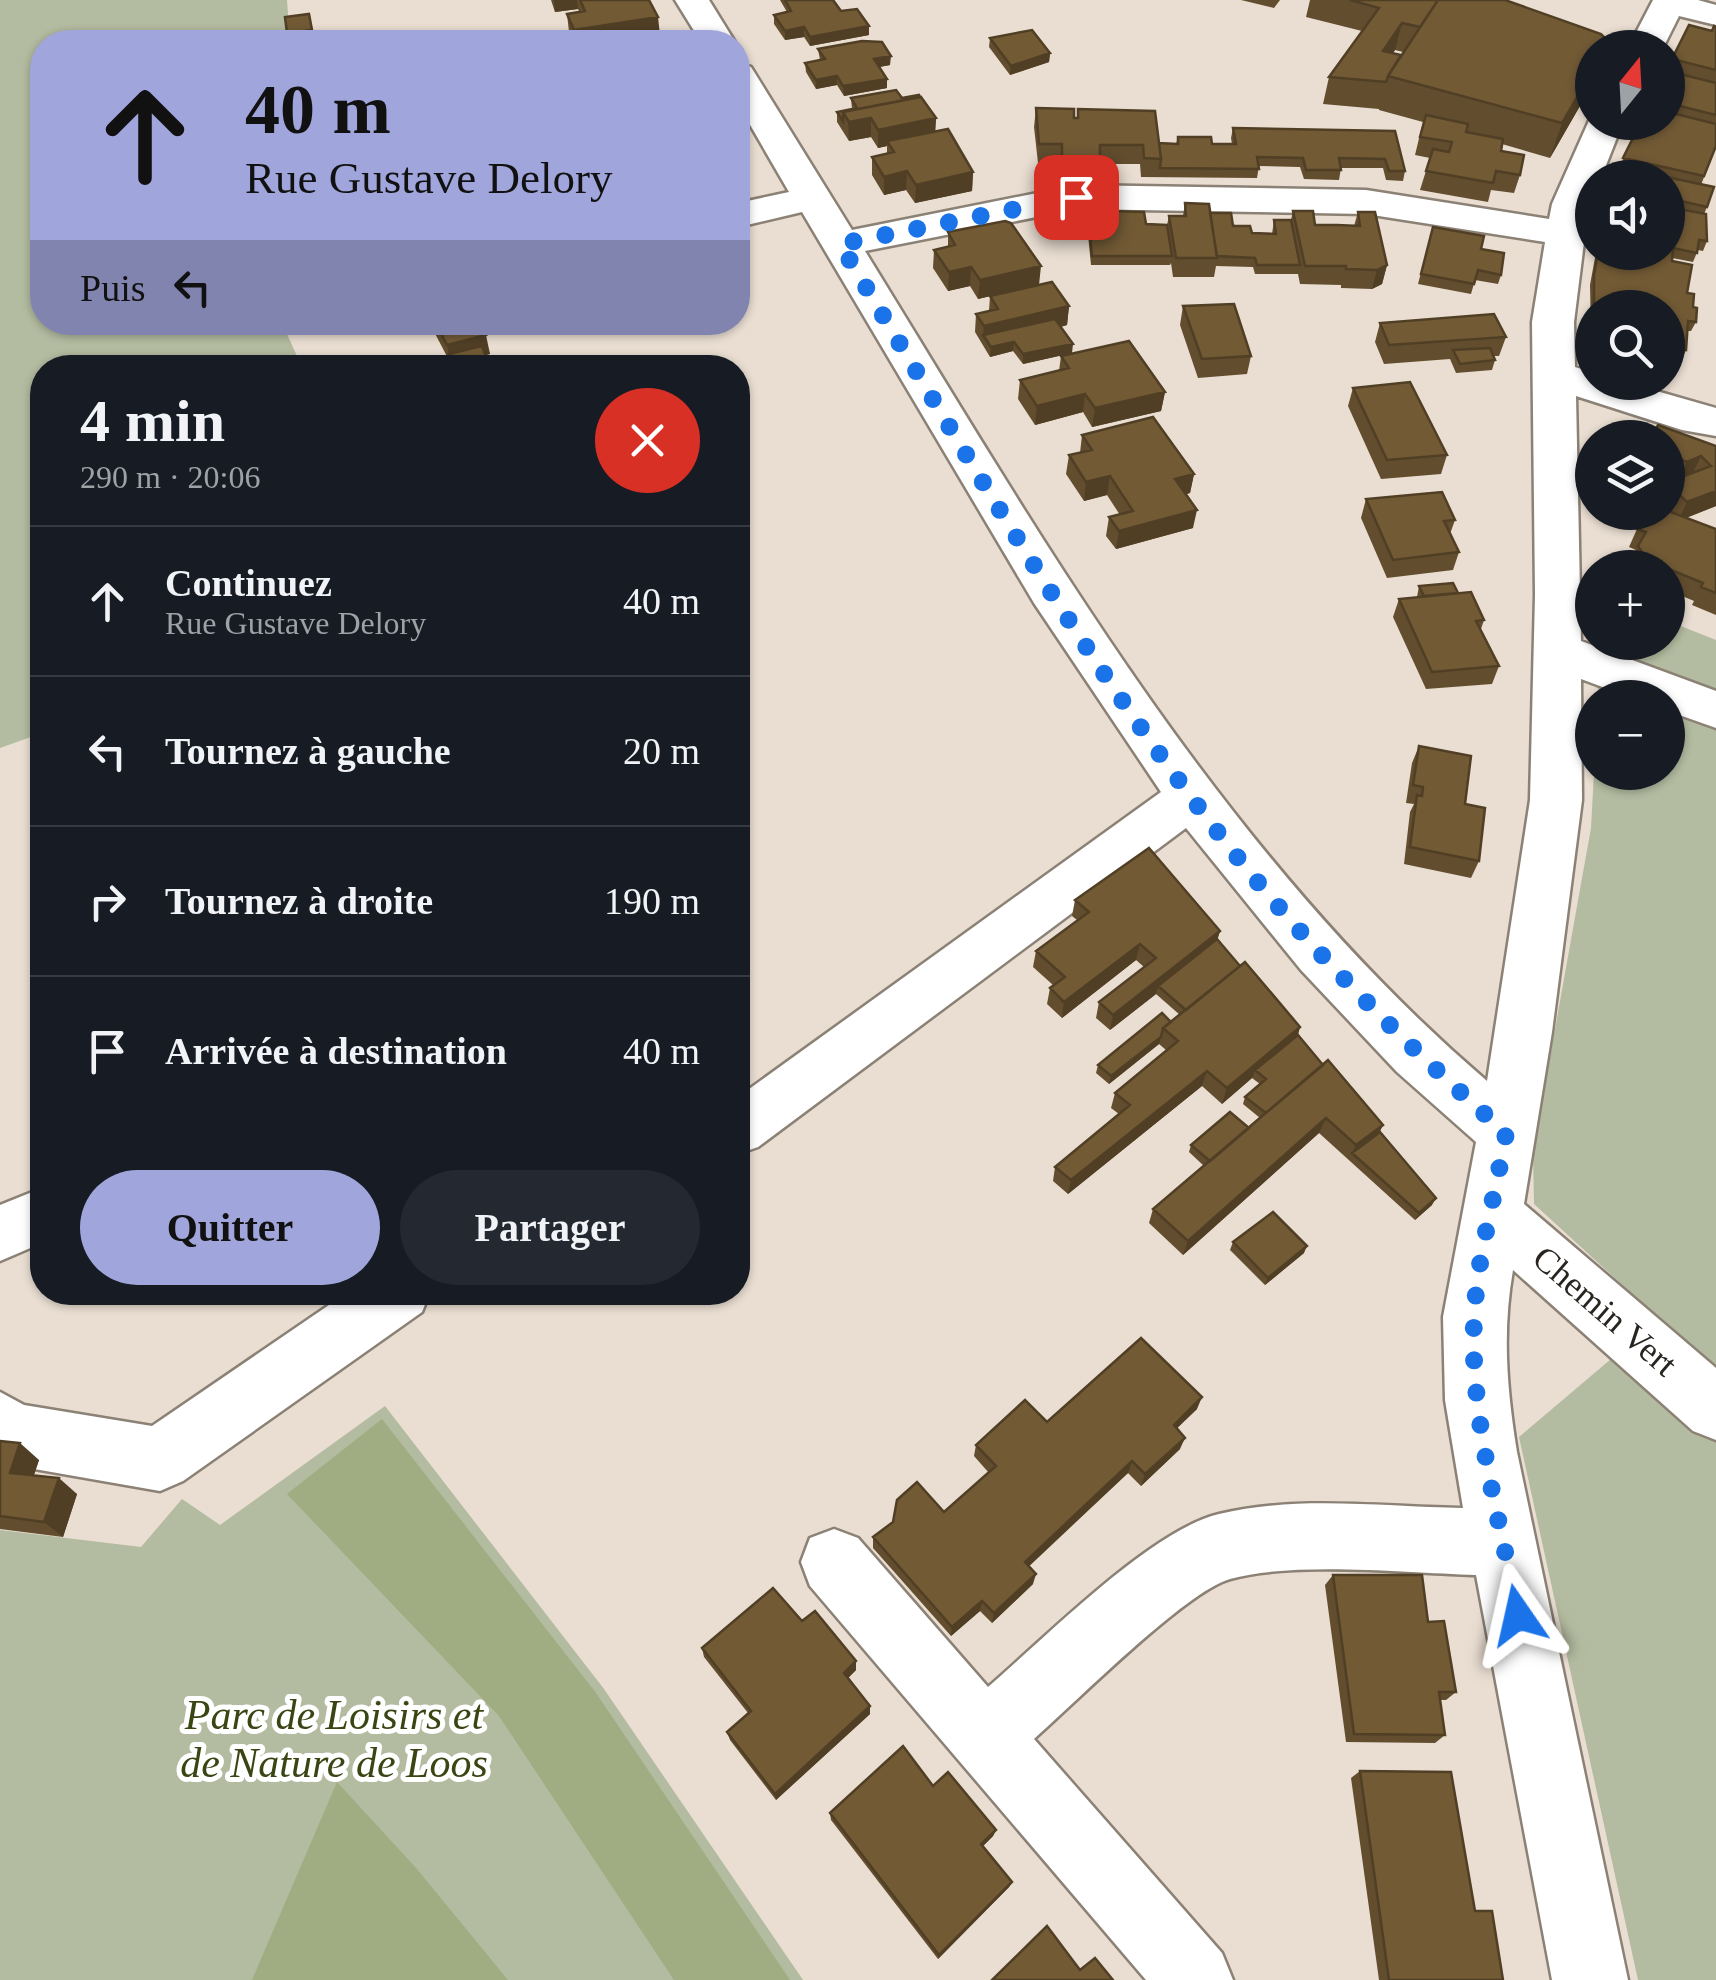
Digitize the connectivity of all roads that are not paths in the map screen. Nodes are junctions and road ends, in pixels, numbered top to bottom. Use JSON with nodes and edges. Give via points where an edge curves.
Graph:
{"nodes":[{"id":1,"x":692,"y":0,"type":"edge"},
{"id":2,"x":1669,"y":2,"type":"edge"},
{"id":3,"x":1716,"y":15,"type":"edge"},
{"id":4,"x":711,"y":30,"type":"edge"},
{"id":5,"x":1654,"y":30,"type":"edge"},
{"id":6,"x":750,"y":95,"type":"edge"},
{"id":7,"x":1596,"y":140,"type":"edge"},
{"id":8,"x":812,"y":198,"type":"junction"},
{"id":9,"x":750,"y":213,"type":"edge"},
{"id":10,"x":1564,"y":233,"type":"junction"},
{"id":11,"x":840,"y":244,"type":"junction"},
{"id":12,"x":1553,"y":374,"type":"junction"},
{"id":13,"x":1716,"y":422,"type":"edge"},
{"id":14,"x":1558,"y":651,"type":"junction"},
{"id":15,"x":1716,"y":710,"type":"edge"},
{"id":16,"x":1191,"y":797,"type":"junction"},
{"id":17,"x":750,"y":1120,"type":"edge"},
{"id":18,"x":1506,"y":1133,"type":"junction"},
{"id":19,"x":1492,"y":1214,"type":"junction"},
{"id":20,"x":30,"y":1220,"type":"edge"},
{"id":21,"x":0,"y":1234,"type":"edge"},
{"id":22,"x":381,"y":1305,"type":"edge"},
{"id":23,"x":1716,"y":1409,"type":"edge"},
{"id":24,"x":0,"y":1423,"type":"edge"},
{"id":25,"x":1504,"y":1542,"type":"junction"},
{"id":26,"x":834,"y":1562,"type":"dead end"},
{"id":27,"x":984,"y":1736,"type":"junction"},
{"id":28,"x":1195,"y":1980,"type":"edge"},
{"id":29,"x":1590,"y":1980,"type":"edge"}],
"edges":[{"from":1,"to":4,"type":"street"},
{"from":2,"to":3,"type":"street"},
{"from":2,"to":5,"type":"street"},
{"from":6,"to":8,"type":"street"},
{"from":7,"to":10,"type":"street"},
{"from":8,"to":9,"type":"street"},
{"from":8,"to":11,"type":"street"},
{"from":10,"to":11,"type":"street","via":[[1366,202],[1076,197]]},
{"from":10,"to":12,"type":"street"},
{"from":11,"to":16,"type":"street","via":[[1070,620]]},
{"from":12,"to":13,"type":"street"},
{"from":12,"to":14,"type":"street"},
{"from":14,"to":15,"type":"street"},
{"from":14,"to":18,"type":"street","via":[[1554,819]]},
{"from":16,"to":17,"type":"street"},
{"from":16,"to":18,"type":"street","via":[[1320,954],[1417,1055]]},
{"from":18,"to":19,"type":"street"},
{"from":19,"to":23,"type":"street","name":"Chemin Vert"},
{"from":19,"to":25,"type":"street","via":[[1474,1317],[1477,1400]]},
{"from":20,"to":21,"type":"street"},
{"from":22,"to":24,"type":"street","via":[[160,1459],[3,1434]]},
{"from":25,"to":27,"type":"street","via":[[1290,1538],[1218,1547],[1163,1580]]},
{"from":25,"to":29,"type":"street"},
{"from":26,"to":27,"type":"street"},
{"from":27,"to":28,"type":"street"}]}
